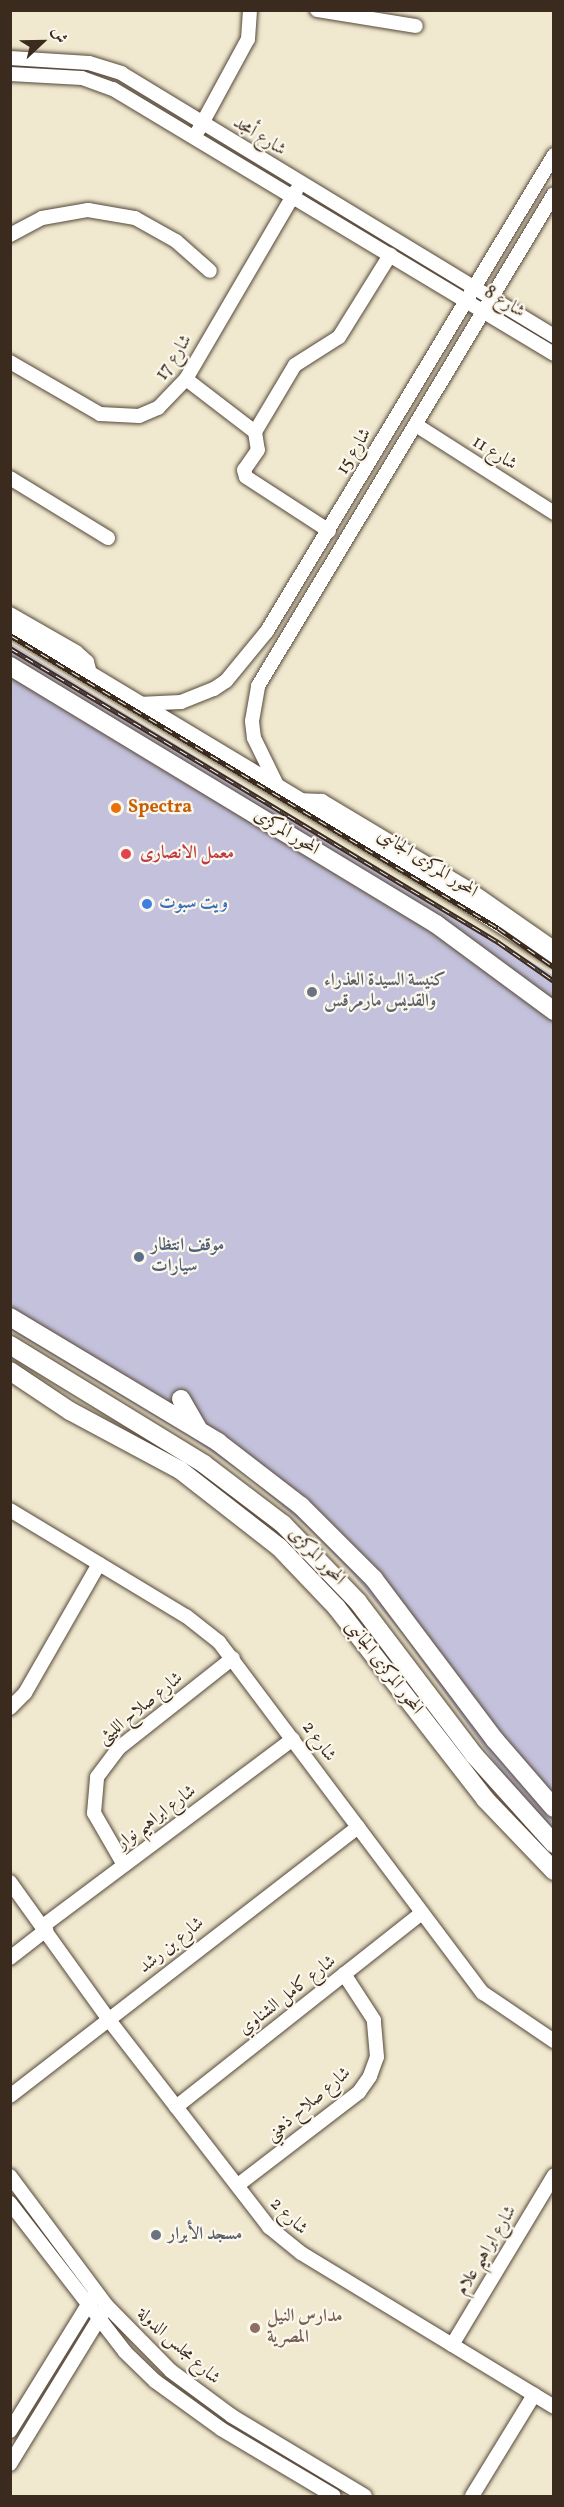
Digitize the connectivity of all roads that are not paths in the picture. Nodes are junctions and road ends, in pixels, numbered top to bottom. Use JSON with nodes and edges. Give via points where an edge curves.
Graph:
{"nodes":[{"id":1,"x":250,"y":10,"type":"edge"},
{"id":2,"x":317,"y":10,"type":"edge"},
{"id":3,"x":416,"y":26,"type":"dead end"},
{"id":4,"x":10,"y":58,"type":"edge"},
{"id":5,"x":10,"y":74,"type":"edge"},
{"id":6,"x":203,"y":123,"type":"junction"},
{"id":7,"x":194,"y":138,"type":"junction"},
{"id":8,"x":554,"y":155,"type":"edge"},
{"id":9,"x":301,"y":184,"type":"junction"},
{"id":10,"x":554,"y":194,"type":"edge"},
{"id":11,"x":292,"y":198,"type":"junction"},
{"id":12,"x":10,"y":235,"type":"edge"},
{"id":13,"x":390,"y":255,"type":"junction"},
{"id":14,"x":210,"y":271,"type":"dead end"},
{"id":15,"x":474,"y":288,"type":"junction"},
{"id":16,"x":491,"y":298,"type":"junction"},
{"id":17,"x":466,"y":302,"type":"junction"},
{"id":18,"x":483,"y":312,"type":"junction"},
{"id":19,"x":554,"y":336,"type":"edge"},
{"id":20,"x":554,"y":354,"type":"edge"},
{"id":21,"x":10,"y":362,"type":"edge"},
{"id":22,"x":186,"y":379,"type":"junction"},
{"id":23,"x":416,"y":425,"type":"junction"},
{"id":24,"x":255,"y":432,"type":"junction"},
{"id":25,"x":10,"y":478,"type":"edge"},
{"id":26,"x":554,"y":513,"type":"edge"},
{"id":27,"x":329,"y":531,"type":"junction"},
{"id":28,"x":108,"y":538,"type":"dead end"},
{"id":29,"x":10,"y":614,"type":"edge"},
{"id":30,"x":10,"y":627,"type":"edge"},
{"id":31,"x":10,"y":666,"type":"edge"},
{"id":32,"x":91,"y":677,"type":"junction"},
{"id":33,"x":138,"y":704,"type":"junction"},
{"id":34,"x":287,"y":796,"type":"junction"},
{"id":35,"x":554,"y":948,"type":"edge"},
{"id":36,"x":554,"y":958,"type":"edge"},
{"id":37,"x":554,"y":1011,"type":"edge"},
{"id":38,"x":10,"y":1317,"type":"edge"},
{"id":39,"x":10,"y":1345,"type":"edge"},
{"id":40,"x":10,"y":1371,"type":"edge"},
{"id":41,"x":181,"y":1399,"type":"dead end"},
{"id":42,"x":70,"y":1411,"type":"junction"},
{"id":43,"x":141,"y":1425,"type":"junction"},
{"id":44,"x":199,"y":1431,"type":"junction"},
{"id":45,"x":13,"y":1516,"type":"edge"},
{"id":46,"x":99,"y":1564,"type":"junction"},
{"id":47,"x":407,"y":1622,"type":"junction"},
{"id":48,"x":233,"y":1658,"type":"junction"},
{"id":49,"x":408,"y":1665,"type":"junction"},
{"id":50,"x":446,"y":1672,"type":"junction"},
{"id":51,"x":10,"y":1708,"type":"edge"},
{"id":52,"x":447,"y":1718,"type":"junction"},
{"id":53,"x":293,"y":1739,"type":"junction"},
{"id":54,"x":554,"y":1808,"type":"edge"},
{"id":55,"x":358,"y":1827,"type":"junction"},
{"id":56,"x":554,"y":1844,"type":"edge"},
{"id":57,"x":124,"y":1865,"type":"junction"},
{"id":58,"x":554,"y":1871,"type":"edge"},
{"id":59,"x":10,"y":1882,"type":"edge"},
{"id":60,"x":422,"y":1913,"type":"junction"},
{"id":61,"x":44,"y":1928,"type":"junction"},
{"id":62,"x":10,"y":1958,"type":"edge"},
{"id":63,"x":344,"y":1974,"type":"junction"},
{"id":64,"x":109,"y":2020,"type":"junction"},
{"id":65,"x":554,"y":2041,"type":"edge"},
{"id":66,"x":10,"y":2096,"type":"edge"},
{"id":67,"x":176,"y":2107,"type":"junction"},
{"id":68,"x":554,"y":2175,"type":"edge"},
{"id":69,"x":10,"y":2176,"type":"edge"},
{"id":70,"x":238,"y":2185,"type":"junction"},
{"id":71,"x":10,"y":2203,"type":"edge"},
{"id":72,"x":96,"y":2291,"type":"junction"},
{"id":73,"x":88,"y":2304,"type":"junction"},
{"id":74,"x":107,"y":2306,"type":"junction"},
{"id":75,"x":99,"y":2319,"type":"junction"},
{"id":76,"x":452,"y":2345,"type":"junction"},
{"id":77,"x":534,"y":2395,"type":"junction"},
{"id":78,"x":554,"y":2407,"type":"edge"},
{"id":79,"x":10,"y":2431,"type":"edge"},
{"id":80,"x":10,"y":2464,"type":"edge"},
{"id":81,"x":328,"y":2474,"type":"junction"},
{"id":82,"x":320,"y":2488,"type":"junction"},
{"id":83,"x":334,"y":2496,"type":"edge"},
{"id":84,"x":365,"y":2496,"type":"edge"},
{"id":85,"x":472,"y":2496,"type":"edge"}],
"edges":[{"from":1,"to":6,"type":"street","via":[[248,39]]},
{"from":2,"to":3,"type":"street"},
{"from":4,"to":6,"type":"street","name":"شارع أمجد","via":[[89,63],[121,73]]},
{"from":5,"to":7,"type":"street","name":"شارع أمجد","via":[[82,78],[102,85]]},
{"from":6,"to":7,"type":"street"},
{"from":6,"to":9,"type":"street","name":"شارع أمجد"},
{"from":7,"to":11,"type":"street","name":"شارع أمجد"},
{"from":8,"to":15,"type":"street","name":"شارع 15"},
{"from":9,"to":11,"type":"street","name":"شارع 17"},
{"from":9,"to":15,"type":"street","name":"شارع أمجد"},
{"from":10,"to":16,"type":"street","name":"شارع 15"},
{"from":11,"to":13,"type":"street","name":"شارع أمجد"},
{"from":11,"to":22,"type":"street","name":"شارع 17"},
{"from":12,"to":14,"type":"street","via":[[42,218],[88,210],[135,218],[176,241]]},
{"from":13,"to":17,"type":"street","name":"شارع أمجد"},
{"from":13,"to":24,"type":"street","via":[[339,337],[295,364]]},
{"from":15,"to":16,"type":"street","name":"شارع 8"},
{"from":15,"to":17,"type":"street","name":"شارع 15"},
{"from":16,"to":18,"type":"street","name":"شارع 15"},
{"from":16,"to":19,"type":"street","name":"شارع 8"},
{"from":17,"to":18,"type":"street","name":"شارع 8"},
{"from":17,"to":27,"type":"street","name":"شارع 15"},
{"from":18,"to":20,"type":"street","name":"شارع 8"},
{"from":18,"to":23,"type":"street","name":"شارع 15"},
{"from":21,"to":22,"type":"street","name":"شارع 17","via":[[82,405],[120,418],[158,408]]},
{"from":22,"to":24,"type":"street"},
{"from":23,"to":26,"type":"street","name":"شارع 11"},
{"from":23,"to":34,"type":"street","name":"شارع 15","via":[[258,686],[253,711],[254,738]]},
{"from":24,"to":27,"type":"street","via":[[258,450],[244,470],[246,477]]},
{"from":25,"to":28,"type":"street"},
{"from":27,"to":33,"type":"street","name":"شارع 15","via":[[267,631],[226,681],[194,699]]},
{"from":29,"to":32,"type":"street","via":[[76,652],[87,662]]},
{"from":30,"to":32,"type":"main road","name":"المحور المركزى"},
{"from":31,"to":37,"type":"main road","name":"المحور المركزى","via":[[82,719],[436,924]]},
{"from":32,"to":33,"type":"main road","name":"المحور المركزى"},
{"from":33,"to":34,"type":"main road","name":"المحور المركزى"},
{"from":34,"to":35,"type":"street","name":"المحور المركزى الجانبى","via":[[322,801],[469,889]]},
{"from":34,"to":36,"type":"main road","name":"المحور المركزى"},
{"from":38,"to":44,"type":"main road","name":"المحور المركزى"},
{"from":39,"to":43,"type":"main road","name":"المحور المركزى"},
{"from":40,"to":42,"type":"main road","name":"المحور المركزى الجانبى"},
{"from":41,"to":44,"type":"main road"},
{"from":42,"to":43,"type":"main road"},
{"from":42,"to":58,"type":"main road","name":"المحور المركزى الجانبى","via":[[180,1470],[279,1547],[337,1608],[485,1799]]},
{"from":43,"to":49,"type":"main road","name":"المحور المركزى","via":[[245,1492],[283,1524],[335,1576]]},
{"from":44,"to":47,"type":"main road","name":"المحور المركزى","via":[[301,1506],[374,1579]]},
{"from":45,"to":46,"type":"street","name":"شارع 2"},
{"from":46,"to":48,"type":"street","name":"شارع 2","via":[[194,1622]]},
{"from":46,"to":51,"type":"street","via":[[25,1693]]},
{"from":47,"to":49,"type":"main road","via":[[423,1653],[419,1664]]},
{"from":47,"to":50,"type":"main road","name":"المحور المركزى"},
{"from":48,"to":53,"type":"street","name":"شارع 2"},
{"from":48,"to":57,"type":"street","name":"شارع صلاح الليثى","via":[[119,1748],[97,1777],[94,1814]]},
{"from":49,"to":52,"type":"main road","name":"المحور المركزى"},
{"from":50,"to":52,"type":"main road","via":[[435,1675],[432,1682]]},
{"from":50,"to":54,"type":"main road","name":"المحور المركزى","via":[[495,1740]]},
{"from":52,"to":56,"type":"main road","name":"المحور المركزى","via":[[513,1802]]},
{"from":53,"to":55,"type":"street","name":"شارع 2"},
{"from":53,"to":57,"type":"street","name":"شارع ابراهيم نوار"},
{"from":55,"to":60,"type":"street","name":"شارع 2"},
{"from":55,"to":64,"type":"street","name":"شارع بن رشد"},
{"from":57,"to":61,"type":"street","name":"شارع ابراهيم نوار"},
{"from":59,"to":61,"type":"street","name":"شارع 2"},
{"from":60,"to":63,"type":"street","name":"شارع كامل الشناوي"},
{"from":60,"to":65,"type":"street","name":"شارع 2","via":[[483,1993]]},
{"from":61,"to":62,"type":"street","name":"شارع ابراهيم نوار"},
{"from":61,"to":64,"type":"street","name":"شارع 2"},
{"from":63,"to":67,"type":"street","name":"شارع كامل الشناوي"},
{"from":63,"to":70,"type":"street","name":"شارع صلاح ذهني","via":[[374,2020],[377,2057],[370,2076],[359,2092]]},
{"from":64,"to":66,"type":"street","name":"شارع بن رشد"},
{"from":64,"to":67,"type":"street","name":"شارع 2"},
{"from":67,"to":70,"type":"street","name":"شارع 2"},
{"from":68,"to":76,"type":"street","name":"شارع ابراهيم علام"},
{"from":69,"to":72,"type":"street","name":"شارع مجلس الدولة"},
{"from":70,"to":76,"type":"street","name":"شارع 2","via":[[284,2241]]},
{"from":71,"to":73,"type":"street","name":"شارع مجلس الدولة"},
{"from":72,"to":73,"type":"street"},
{"from":72,"to":74,"type":"street","name":"شارع مجلس الدولة"},
{"from":73,"to":75,"type":"street","name":"شارع مجلس الدولة"},
{"from":73,"to":79,"type":"street"},
{"from":74,"to":75,"type":"street"},
{"from":74,"to":81,"type":"street","name":"شارع مجلس الدولة","via":[[143,2345],[201,2394]]},
{"from":75,"to":80,"type":"street"},
{"from":75,"to":82,"type":"street","name":"شارع مجلس الدولة","via":[[125,2352],[187,2407]]},
{"from":76,"to":77,"type":"street","name":"شارع 2"},
{"from":77,"to":78,"type":"street","name":"شارع 2"},
{"from":77,"to":85,"type":"street"},
{"from":81,"to":82,"type":"street"},
{"from":81,"to":84,"type":"street","name":"شارع مجلس الدولة"},
{"from":82,"to":83,"type":"street","name":"شارع مجلس الدولة"}]}
